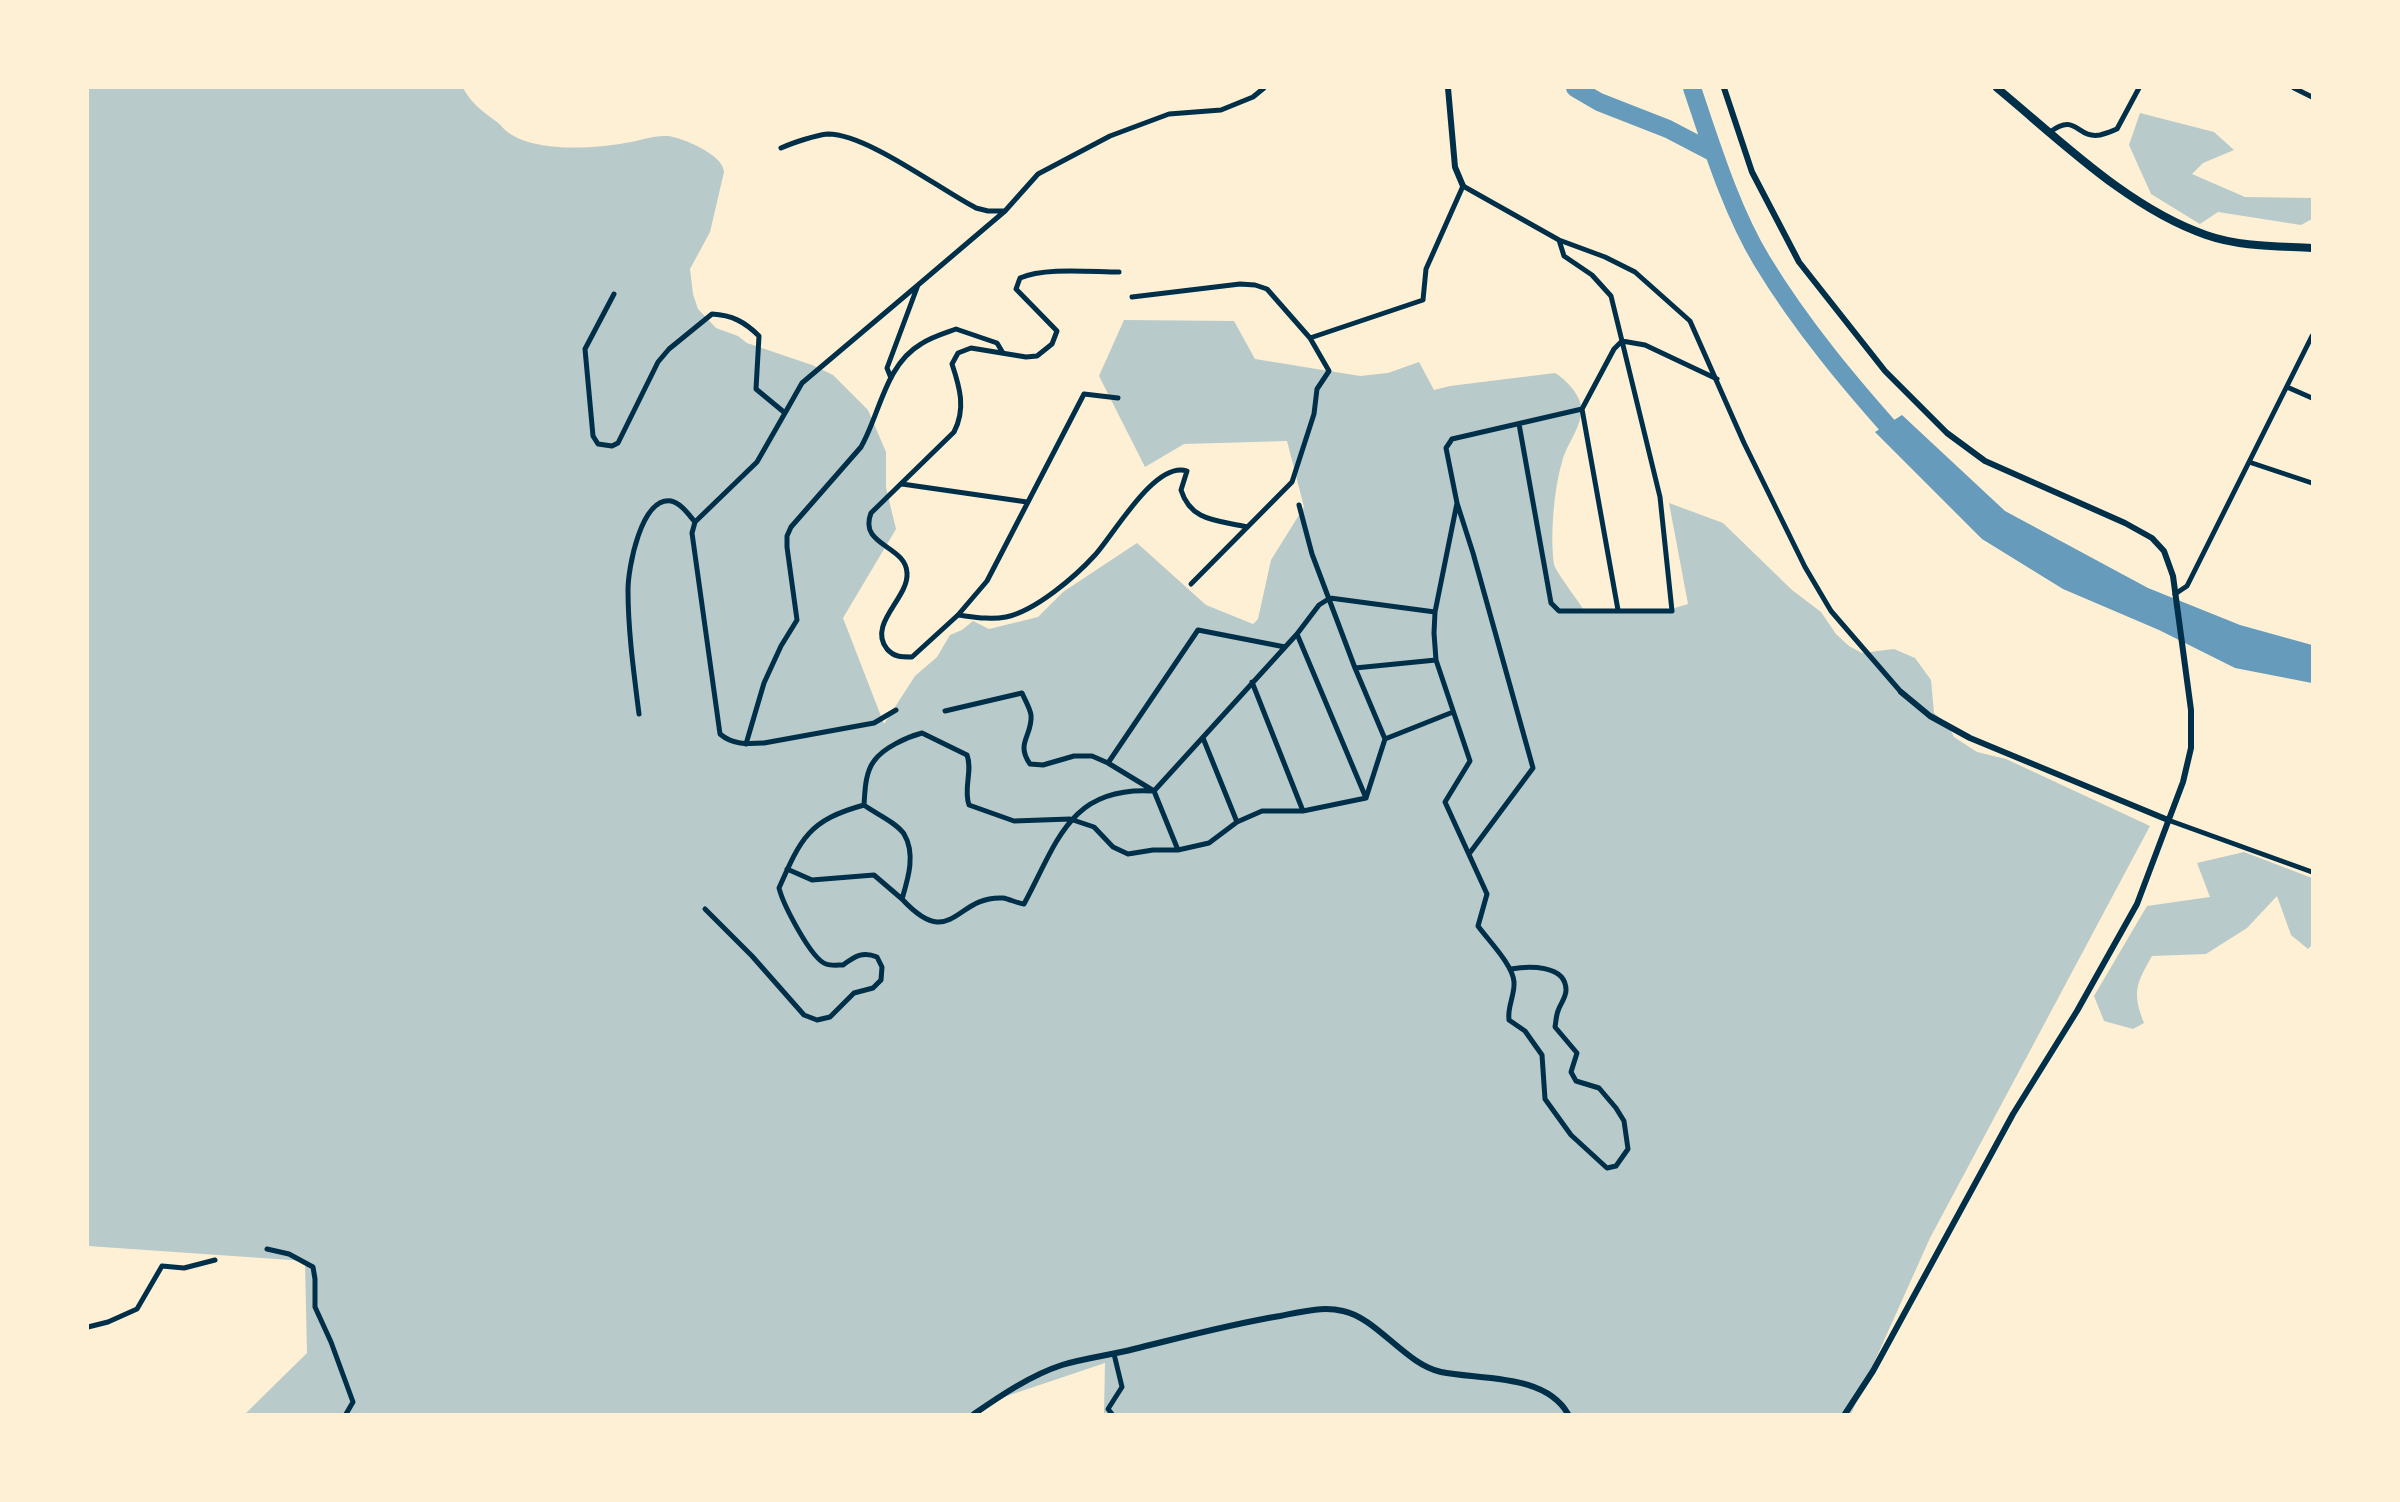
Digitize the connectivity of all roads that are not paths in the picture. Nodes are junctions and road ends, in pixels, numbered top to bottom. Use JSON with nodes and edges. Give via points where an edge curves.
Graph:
{"nodes":[{"id":1,"x":1264,"y":88,"type":"edge"},
{"id":2,"x":1448,"y":88,"type":"edge"},
{"id":3,"x":1724,"y":88,"type":"edge"},
{"id":4,"x":1997,"y":88,"type":"edge"},
{"id":5,"x":2139,"y":88,"type":"edge"},
{"id":6,"x":2294,"y":88,"type":"edge"},
{"id":7,"x":2312,"y":97,"type":"edge"},
{"id":8,"x":2050,"y":132,"type":"junction"},
{"id":9,"x":781,"y":148,"type":"dead end"},
{"id":10,"x":1463,"y":186,"type":"junction"},
{"id":11,"x":1005,"y":211,"type":"junction"},
{"id":12,"x":1559,"y":240,"type":"junction"},
{"id":13,"x":2312,"y":248,"type":"edge"},
{"id":14,"x":1119,"y":272,"type":"dead end"},
{"id":15,"x":918,"y":285,"type":"junction"},
{"id":16,"x":614,"y":294,"type":"dead end"},
{"id":17,"x":1132,"y":297,"type":"dead end"},
{"id":18,"x":2312,"y":336,"type":"edge"},
{"id":19,"x":1310,"y":338,"type":"junction"},
{"id":20,"x":1622,"y":341,"type":"junction"},
{"id":21,"x":1003,"y":353,"type":"junction"},
{"id":22,"x":891,"y":378,"type":"junction"},
{"id":23,"x":1717,"y":379,"type":"junction"},
{"id":24,"x":2287,"y":387,"type":"junction"},
{"id":25,"x":1118,"y":398,"type":"dead end"},
{"id":26,"x":2312,"y":398,"type":"edge"},
{"id":27,"x":1582,"y":409,"type":"junction"},
{"id":28,"x":785,"y":413,"type":"junction"},
{"id":29,"x":1519,"y":424,"type":"junction"},
{"id":30,"x":2249,"y":462,"type":"junction"},
{"id":31,"x":2312,"y":483,"type":"edge"},
{"id":32,"x":902,"y":484,"type":"junction"},
{"id":33,"x":1027,"y":502,"type":"junction"},
{"id":34,"x":1457,"y":503,"type":"junction"},
{"id":35,"x":1299,"y":505,"type":"dead end"},
{"id":36,"x":695,"y":522,"type":"junction"},
{"id":37,"x":1247,"y":527,"type":"junction"},
{"id":38,"x":1191,"y":584,"type":"dead end"},
{"id":39,"x":2175,"y":594,"type":"junction"},
{"id":40,"x":1329,"y":598,"type":"junction"},
{"id":41,"x":1618,"y":610,"type":"junction"},
{"id":42,"x":1435,"y":612,"type":"junction"},
{"id":43,"x":958,"y":615,"type":"junction"},
{"id":44,"x":1297,"y":634,"type":"junction"},
{"id":45,"x":1285,"y":647,"type":"junction"},
{"id":46,"x":1436,"y":660,"type":"junction"},
{"id":47,"x":1355,"y":668,"type":"junction"},
{"id":48,"x":1252,"y":682,"type":"junction"},
{"id":49,"x":1901,"y":692,"type":"joint"},
{"id":50,"x":896,"y":710,"type":"dead end"},
{"id":51,"x":946,"y":711,"type":"dead end"},
{"id":52,"x":1453,"y":712,"type":"junction"},
{"id":53,"x":639,"y":714,"type":"dead end"},
{"id":54,"x":1203,"y":738,"type":"junction"},
{"id":55,"x":1385,"y":739,"type":"junction"},
{"id":56,"x":746,"y":744,"type":"junction"},
{"id":57,"x":1108,"y":763,"type":"junction"},
{"id":58,"x":1154,"y":791,"type":"junction"},
{"id":59,"x":1366,"y":799,"type":"junction"},
{"id":60,"x":864,"y":805,"type":"junction"},
{"id":61,"x":1303,"y":811,"type":"junction"},
{"id":62,"x":1070,"y":819,"type":"junction"},
{"id":63,"x":2168,"y":820,"type":"junction"},
{"id":64,"x":1237,"y":822,"type":"junction"},
{"id":65,"x":1178,"y":850,"type":"junction"},
{"id":66,"x":1469,"y":854,"type":"junction"},
{"id":67,"x":788,"y":869,"type":"junction"},
{"id":68,"x":2312,"y":872,"type":"edge"},
{"id":69,"x":902,"y":899,"type":"junction"},
{"id":70,"x":705,"y":909,"type":"dead end"},
{"id":71,"x":1511,"y":969,"type":"junction"},
{"id":72,"x":267,"y":1250,"type":"dead end"},
{"id":73,"x":215,"y":1260,"type":"dead end"},
{"id":74,"x":88,"y":1327,"type":"edge"},
{"id":75,"x":1114,"y":1354,"type":"junction"},
{"id":76,"x":346,"y":1415,"type":"edge"},
{"id":77,"x":974,"y":1415,"type":"edge"},
{"id":78,"x":1112,"y":1415,"type":"edge"},
{"id":79,"x":1568,"y":1415,"type":"edge"},
{"id":80,"x":1845,"y":1415,"type":"edge"}],
"edges":[{"from":1,"to":11,"type":"street","via":[[1222,110],[1169,114],[1085,147],[1038,174]]},
{"from":2,"to":10,"type":"street","via":[[1455,167]]},
{"from":3,"to":39,"type":"street","via":[[1752,172],[1794,254],[1885,371],[1947,433],[1985,461],[2152,538],[2169,561]]},
{"from":4,"to":8,"type":"main road"},
{"from":5,"to":8,"type":"street","via":[[2117,129],[2087,134],[2071,124],[2060,124]]},
{"from":6,"to":7,"type":"street"},
{"from":8,"to":13,"type":"main road","via":[[2134,199],[2194,230],[2262,246]]},
{"from":9,"to":11,"type":"street","via":[[825,134],[847,137],[869,145],[976,208]]},
{"from":10,"to":12,"type":"street"},
{"from":10,"to":19,"type":"street","via":[[1426,269],[1423,300]]},
{"from":11,"to":15,"type":"street"},
{"from":12,"to":20,"type":"street","via":[[1564,256],[1592,275],[1611,296]]},
{"from":12,"to":23,"type":"street","via":[[1636,272],[1690,321]]},
{"from":14,"to":21,"type":"street","via":[[1057,272],[1020,278],[1016,289],[1057,335],[1037,356]]},
{"from":15,"to":22,"type":"street","via":[[887,368]]},
{"from":15,"to":28,"type":"street","via":[[802,383]]},
{"from":16,"to":28,"type":"street","via":[[585,349],[593,436],[598,444],[618,443],[658,362],[712,314],[747,324],[759,336],[756,389]]},
{"from":17,"to":19,"type":"street","via":[[1255,285],[1266,289]]},
{"from":18,"to":24,"type":"street"},
{"from":19,"to":37,"type":"street","via":[[1329,371],[1317,389],[1314,414],[1292,482]]},
{"from":20,"to":23,"type":"street","via":[[1645,345]]},
{"from":20,"to":27,"type":"street"},
{"from":20,"to":41,"type":"street","via":[[1660,497],[1672,611]]},
{"from":21,"to":22,"type":"street","via":[[997,343],[956,329],[921,343]]},
{"from":21,"to":32,"type":"street","via":[[971,348],[958,353],[952,364],[961,393],[960,419],[954,432]]},
{"from":22,"to":56,"type":"street","via":[[861,447],[787,536],[797,620],[764,683]]},
{"from":23,"to":49,"type":"street","via":[[1805,567],[1831,611]]},
{"from":24,"to":26,"type":"street"},
{"from":24,"to":30,"type":"street"},
{"from":25,"to":33,"type":"street","via":[[1084,394]]},
{"from":27,"to":29,"type":"street"},
{"from":27,"to":41,"type":"street"},
{"from":28,"to":36,"type":"street","via":[[757,461]]},
{"from":29,"to":34,"type":"street","via":[[1452,439],[1446,448]]},
{"from":29,"to":41,"type":"street","via":[[1550,603],[1559,611]]},
{"from":30,"to":31,"type":"street"},
{"from":30,"to":39,"type":"street","via":[[2187,586]]},
{"from":32,"to":33,"type":"street"},
{"from":32,"to":43,"type":"street","via":[[870,513],[867,523],[875,538],[904,560],[907,572],[906,583],[884,623],[884,645],[892,654],[912,657]]},
{"from":33,"to":43,"type":"street","via":[[987,581]]},
{"from":34,"to":42,"type":"street"},
{"from":34,"to":66,"type":"street","via":[[1532,768]]},
{"from":35,"to":40,"type":"street","via":[[1304,532]]},
{"from":36,"to":53,"type":"street","via":[[669,500],[653,506],[643,521],[628,589]]},
{"from":36,"to":56,"type":"street","via":[[693,552],[720,734],[728,741]]},
{"from":37,"to":38,"type":"street"},
{"from":37,"to":43,"type":"street","via":[[1192,511],[1181,490],[1187,471],[1172,472],[1128,509],[1096,554],[1055,593],[1009,616]]},
{"from":39,"to":63,"type":"street","via":[[2193,732],[2183,782]]},
{"from":40,"to":42,"type":"street"},
{"from":40,"to":44,"type":"street"},
{"from":40,"to":47,"type":"street"},
{"from":42,"to":46,"type":"street"},
{"from":44,"to":45,"type":"street"},
{"from":44,"to":59,"type":"street"},
{"from":45,"to":48,"type":"street"},
{"from":45,"to":57,"type":"street","via":[[1198,630]]},
{"from":46,"to":47,"type":"street"},
{"from":46,"to":52,"type":"street"},
{"from":47,"to":55,"type":"street"},
{"from":48,"to":54,"type":"street"},
{"from":48,"to":61,"type":"street"},
{"from":49,"to":63,"type":"street","via":[[1930,716],[1970,738]]},
{"from":50,"to":56,"type":"street","via":[[873,723],[836,732]]},
{"from":51,"to":57,"type":"street","via":[[1022,693],[1031,716],[1024,741],[1024,755],[1030,764],[1043,765],[1074,755]]},
{"from":52,"to":55,"type":"street"},
{"from":52,"to":66,"type":"street","via":[[1469,761],[1445,802]]},
{"from":54,"to":58,"type":"street"},
{"from":54,"to":64,"type":"street"},
{"from":55,"to":59,"type":"street"},
{"from":57,"to":58,"type":"street"},
{"from":58,"to":62,"type":"street","via":[[1103,796]]},
{"from":58,"to":65,"type":"street"},
{"from":59,"to":61,"type":"street"},
{"from":60,"to":62,"type":"street","via":[[866,780],[874,761],[922,733],[967,755],[969,805],[1014,821]]},
{"from":60,"to":67,"type":"street","via":[[823,820],[810,831]]},
{"from":60,"to":69,"type":"street","via":[[904,834],[910,873]]},
{"from":61,"to":64,"type":"street","via":[[1262,811]]},
{"from":62,"to":65,"type":"street","via":[[1094,827],[1113,847],[1128,854]]},
{"from":62,"to":69,"type":"street","via":[[1024,905],[1002,898],[978,903],[935,923],[918,916]]},
{"from":63,"to":68,"type":"street"},
{"from":63,"to":80,"type":"street","via":[[2137,904]]},
{"from":64,"to":65,"type":"street","via":[[1209,843]]},
{"from":66,"to":71,"type":"street","via":[[1487,894],[1478,926]]},
{"from":67,"to":69,"type":"street","via":[[812,880],[874,875]]},
{"from":67,"to":70,"type":"street","via":[[779,888],[782,900],[817,958],[843,965],[868,953],[877,957],[882,967],[881,980],[873,988],[854,993],[830,1017],[817,1020],[804,1015]]},
{"from":71,"to":71,"type":"street","via":[[1509,1020],[1525,1031],[1542,1055],[1545,1099],[1598,1162],[1607,1168],[1616,1166],[1628,1149],[1624,1121],[1599,1088],[1576,1081],[1571,1072],[1577,1053],[1555,1027],[1565,984],[1555,972],[1531,965]]},
{"from":72,"to":76,"type":"street","via":[[289,1254],[313,1268],[315,1307],[353,1402]]},
{"from":73,"to":74,"type":"street","via":[[184,1268],[162,1266],[137,1309]]},
{"from":75,"to":77,"type":"street","via":[[1051,1370]]},
{"from":75,"to":78,"type":"street","via":[[1122,1387],[1108,1409]]},
{"from":75,"to":79,"type":"street","via":[[1234,1324],[1315,1309],[1344,1311],[1425,1367],[1531,1385]]}]}
